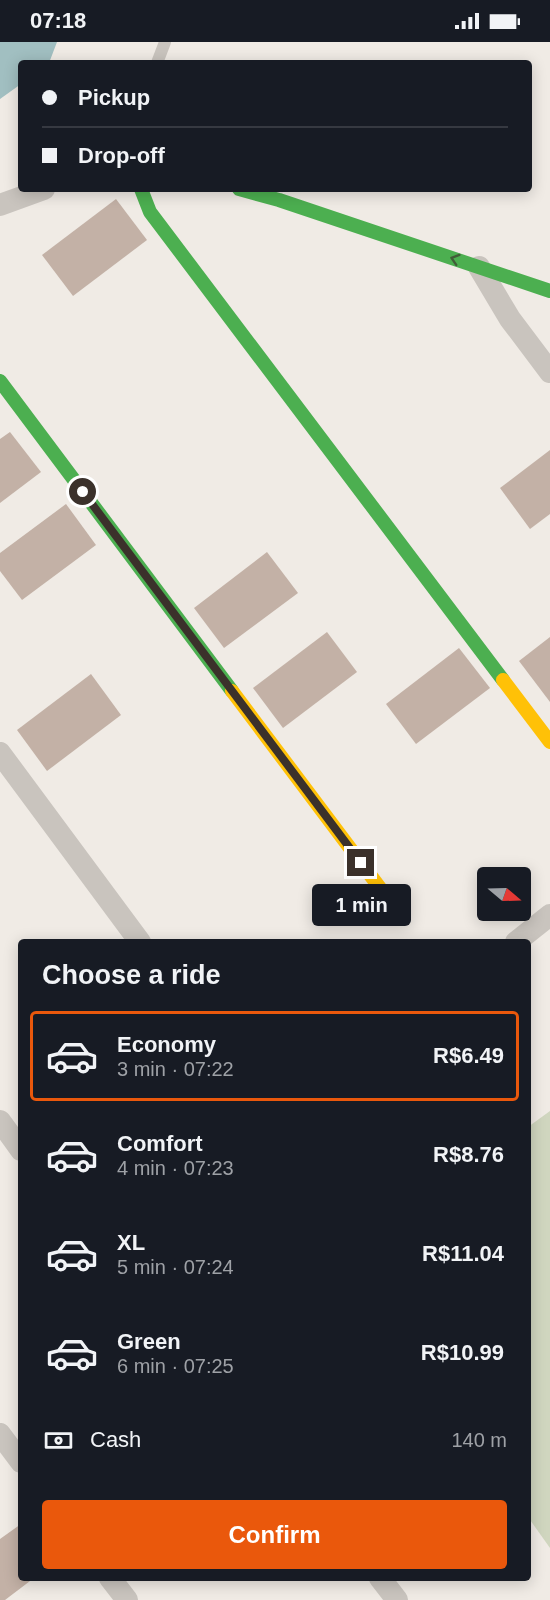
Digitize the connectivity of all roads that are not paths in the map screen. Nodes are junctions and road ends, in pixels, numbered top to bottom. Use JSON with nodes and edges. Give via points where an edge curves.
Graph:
{"nodes":[{"id":1,"x":165,"y":42,"type":"edge"},
{"id":2,"x":158,"y":60,"type":"edge"},
{"id":3,"x":36,"y":192,"type":"edge"},
{"id":4,"x":142,"y":192,"type":"edge"},
{"id":5,"x":250,"y":192,"type":"edge"},
{"id":6,"x":0,"y":205,"type":"edge"},
{"id":7,"x":479,"y":267,"type":"junction"},
{"id":8,"x":550,"y":291,"type":"edge"},
{"id":9,"x":550,"y":372,"type":"edge"},
{"id":10,"x":0,"y":381,"type":"edge"},
{"id":11,"x":550,"y":742,"type":"edge"},
{"id":12,"x":0,"y":753,"type":"edge"},
{"id":13,"x":389,"y":900,"type":"dead end"},
{"id":14,"x":550,"y":915,"type":"edge"},
{"id":15,"x":138,"y":939,"type":"edge"},
{"id":16,"x":520,"y":939,"type":"edge"},
{"id":17,"x":0,"y":1121,"type":"edge"},
{"id":18,"x":18,"y":1145,"type":"edge"},
{"id":19,"x":0,"y":1434,"type":"edge"},
{"id":20,"x":18,"y":1458,"type":"edge"},
{"id":21,"x":112,"y":1581,"type":"edge"},
{"id":22,"x":382,"y":1581,"type":"edge"},
{"id":23,"x":127,"y":1600,"type":"edge"},
{"id":24,"x":397,"y":1600,"type":"edge"}],
"edges":[{"from":1,"to":2,"type":"lane"},
{"from":3,"to":6,"type":"street"},
{"from":4,"to":11,"type":"street","via":[[150,212]]},
{"from":7,"to":5,"type":"street","one_way":true},
{"from":7,"to":8,"type":"street"},
{"from":7,"to":9,"type":"street","via":[[510,319]]},
{"from":10,"to":13,"type":"street"},
{"from":12,"to":15,"type":"street"},
{"from":14,"to":16,"type":"street"},
{"from":17,"to":18,"type":"street"},
{"from":19,"to":20,"type":"street"},
{"from":21,"to":23,"type":"street"},
{"from":22,"to":24,"type":"street"}]}
